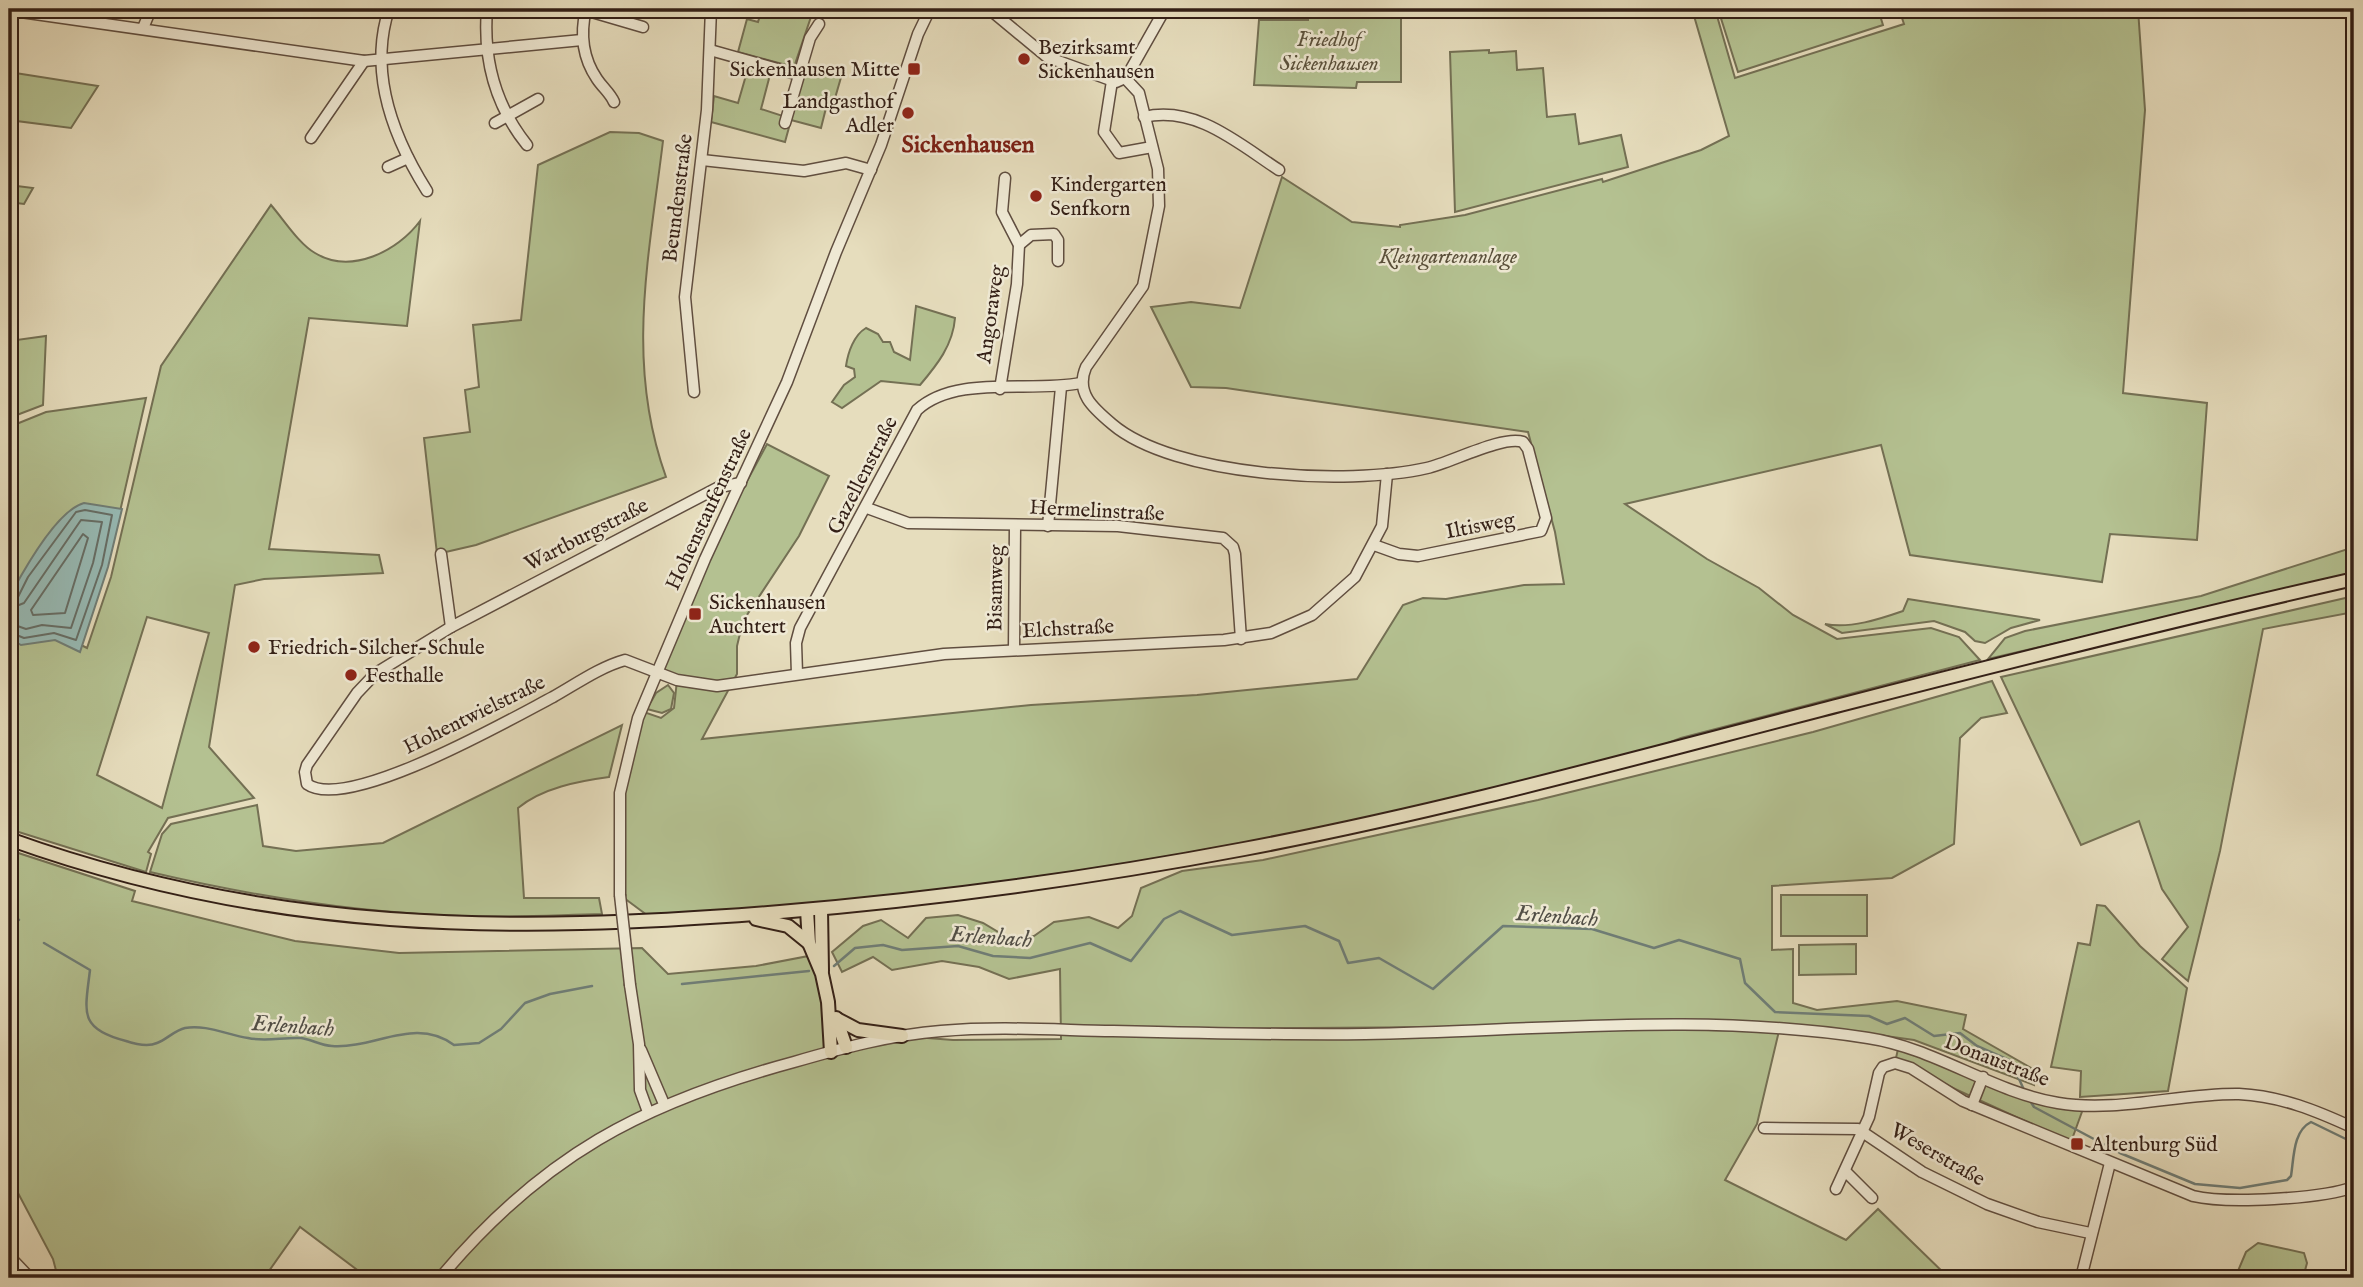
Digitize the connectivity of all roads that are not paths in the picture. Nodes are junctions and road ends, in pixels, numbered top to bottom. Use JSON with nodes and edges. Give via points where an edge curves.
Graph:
{"nodes":[{"id":1,"x":151,"y":9,"type":"edge"},
{"id":2,"x":389,"y":9,"type":"edge"},
{"id":3,"x":487,"y":9,"type":"edge"},
{"id":4,"x":711,"y":9,"type":"edge"},
{"id":5,"x":930,"y":9,"type":"edge"},
{"id":6,"x":989,"y":9,"type":"edge"},
{"id":7,"x":1165,"y":9,"type":"edge"},
{"id":8,"x":1219,"y":9,"type":"edge"},
{"id":9,"x":1242,"y":9,"type":"edge"},
{"id":10,"x":22,"y":10,"type":"edge"},
{"id":11,"x":586,"y":10,"type":"edge"},
{"id":12,"x":819,"y":24,"type":"dead end"},
{"id":13,"x":643,"y":27,"type":"dead end"},
{"id":14,"x":143,"y":28,"type":"junction"},
{"id":15,"x":582,"y":40,"type":"junction"},
{"id":16,"x":710,"y":50,"type":"junction"},
{"id":17,"x":487,"y":51,"type":"junction"},
{"id":18,"x":365,"y":61,"type":"junction"},
{"id":19,"x":380,"y":62,"type":"junction"},
{"id":20,"x":799,"y":75,"type":"junction"},
{"id":21,"x":1125,"y":78,"type":"junction"},
{"id":22,"x":1112,"y":81,"type":"junction"},
{"id":23,"x":538,"y":99,"type":"dead end"},
{"id":24,"x":614,"y":102,"type":"dead end"},
{"id":25,"x":507,"y":117,"type":"junction"},
{"id":26,"x":1144,"y":117,"type":"junction"},
{"id":27,"x":495,"y":123,"type":"dead end"},
{"id":28,"x":785,"y":123,"type":"dead end"},
{"id":29,"x":311,"y":138,"type":"dead end"},
{"id":30,"x":527,"y":145,"type":"dead end"},
{"id":31,"x":1152,"y":147,"type":"junction"},
{"id":32,"x":408,"y":158,"type":"junction"},
{"id":33,"x":702,"y":160,"type":"junction"},
{"id":34,"x":388,"y":167,"type":"dead end"},
{"id":35,"x":871,"y":170,"type":"junction"},
{"id":36,"x":1279,"y":170,"type":"dead end"},
{"id":37,"x":1005,"y":178,"type":"dead end"},
{"id":38,"x":427,"y":191,"type":"dead end"},
{"id":39,"x":1019,"y":245,"type":"junction"},
{"id":40,"x":1058,"y":261,"type":"dead end"},
{"id":41,"x":1081,"y":383,"type":"junction"},
{"id":42,"x":1061,"y":387,"type":"junction"},
{"id":43,"x":1000,"y":389,"type":"junction"},
{"id":44,"x":694,"y":392,"type":"dead end"},
{"id":45,"x":1387,"y":474,"type":"junction"},
{"id":46,"x":741,"y":483,"type":"junction"},
{"id":47,"x":867,"y":508,"type":"junction"},
{"id":48,"x":1016,"y":525,"type":"junction"},
{"id":49,"x":1048,"y":526,"type":"junction"},
{"id":50,"x":1374,"y":545,"type":"junction"},
{"id":51,"x":441,"y":554,"type":"dead end"},
{"id":52,"x":2354,"y":579,"type":"edge"},
{"id":53,"x":451,"y":627,"type":"junction"},
{"id":54,"x":1241,"y":639,"type":"junction"},
{"id":55,"x":1014,"y":650,"type":"junction"},
{"id":56,"x":657,"y":674,"type":"junction"},
{"id":57,"x":797,"y":674,"type":"junction"},
{"id":58,"x":305,"y":780,"type":"joint"},
{"id":59,"x":9,"y":839,"type":"edge"},
{"id":60,"x":821,"y":909,"type":"junction"},
{"id":61,"x":807,"y":910,"type":"junction"},
{"id":62,"x":735,"y":916,"type":"junction"},
{"id":63,"x":809,"y":943,"type":"junction"},
{"id":64,"x":822,"y":974,"type":"junction"},
{"id":65,"x":828,"y":1002,"type":"junction"},
{"id":66,"x":837,"y":1019,"type":"junction"},
{"id":67,"x":902,"y":1036,"type":"junction"},
{"id":68,"x":639,"y":1044,"type":"junction"},
{"id":69,"x":846,"y":1047,"type":"junction"},
{"id":70,"x":831,"y":1052,"type":"junction"},
{"id":71,"x":1983,"y":1077,"type":"junction"},
{"id":72,"x":664,"y":1104,"type":"junction"},
{"id":73,"x":1972,"y":1105,"type":"junction"},
{"id":74,"x":648,"y":1112,"type":"junction"},
{"id":75,"x":1765,"y":1128,"type":"dead end"},
{"id":76,"x":2354,"y":1129,"type":"edge"},
{"id":77,"x":1864,"y":1132,"type":"junction"},
{"id":78,"x":2110,"y":1163,"type":"junction"},
{"id":79,"x":1845,"y":1171,"type":"junction"},
{"id":80,"x":2354,"y":1187,"type":"edge"},
{"id":81,"x":1836,"y":1189,"type":"dead end"},
{"id":82,"x":1872,"y":1198,"type":"dead end"},
{"id":83,"x":2090,"y":1233,"type":"junction"},
{"id":84,"x":10,"y":1261,"type":"edge"},
{"id":85,"x":30,"y":1278,"type":"edge"},
{"id":86,"x":440,"y":1278,"type":"edge"},
{"id":87,"x":2081,"y":1278,"type":"edge"}],
"edges":[{"from":1,"to":14,"type":"street"},
{"from":2,"to":19,"type":"street"},
{"from":3,"to":17,"type":"street"},
{"from":4,"to":16,"type":"street","name":"Beundenstraße"},
{"from":5,"to":35,"type":"street","name":"Hohenstaufenstraße"},
{"from":6,"to":22,"type":"street","via":[[1047,57]]},
{"from":7,"to":21,"type":"street"},
{"from":8,"to":9,"type":"street"},
{"from":10,"to":14,"type":"street"},
{"from":11,"to":13,"type":"street"},
{"from":11,"to":15,"type":"street"},
{"from":12,"to":20,"type":"street"},
{"from":14,"to":18,"type":"street"},
{"from":15,"to":17,"type":"street"},
{"from":15,"to":24,"type":"street","via":[[591,70]]},
{"from":16,"to":20,"type":"street"},
{"from":16,"to":33,"type":"street","name":"Beundenstraße"},
{"from":17,"to":19,"type":"street"},
{"from":17,"to":25,"type":"street"},
{"from":18,"to":19,"type":"street"},
{"from":18,"to":29,"type":"street"},
{"from":19,"to":32,"type":"street","via":[[389,109]]},
{"from":20,"to":28,"type":"street"},
{"from":21,"to":22,"type":"street"},
{"from":21,"to":26,"type":"street","via":[[1139,93]]},
{"from":22,"to":31,"type":"street","via":[[1104,132],[1119,153]]},
{"from":23,"to":25,"type":"street"},
{"from":25,"to":27,"type":"street"},
{"from":25,"to":30,"type":"street"},
{"from":26,"to":31,"type":"street"},
{"from":26,"to":36,"type":"street","via":[[1167,115],[1199,121]]},
{"from":31,"to":41,"type":"street","via":[[1161,193],[1145,279],[1134,302],[1086,367]]},
{"from":32,"to":34,"type":"street"},
{"from":32,"to":38,"type":"street"},
{"from":33,"to":35,"type":"street","via":[[804,171],[846,163]]},
{"from":33,"to":44,"type":"street","name":"Beundenstraße","via":[[685,297]]},
{"from":35,"to":46,"type":"street","name":"Hohenstaufenstraße","via":[[787,382]]},
{"from":37,"to":39,"type":"street","name":"Angoraweg","via":[[1002,212]]},
{"from":39,"to":40,"type":"street","name":"Angoraweg","via":[[1031,235],[1054,234]]},
{"from":39,"to":43,"type":"street","name":"Angoraweg"},
{"from":41,"to":42,"type":"street","name":"Gazellenstraße"},
{"from":41,"to":45,"type":"street","via":[[1086,399],[1120,431],[1169,455],[1296,474]]},
{"from":42,"to":43,"type":"street","name":"Gazellenstraße"},
{"from":42,"to":49,"type":"street"},
{"from":43,"to":47,"type":"street","name":"Gazellenstraße","via":[[955,390],[925,403],[907,426]]},
{"from":45,"to":50,"type":"street","name":"Elchstraße","via":[[1384,514]]},
{"from":45,"to":50,"type":"street","name":"Iltisweg","via":[[1444,464],[1507,441],[1523,442],[1532,457],[1546,524],[1541,531],[1418,556]]},
{"from":46,"to":53,"type":"street","name":"Wartburgstraße","via":[[719,487]]},
{"from":46,"to":56,"type":"street","name":"Hohenstaufenstraße"},
{"from":47,"to":48,"type":"street","name":"Hermelinstraße","via":[[908,523]]},
{"from":47,"to":57,"type":"street","name":"Gazellenstraße","via":[[800,628]]},
{"from":48,"to":49,"type":"street","name":"Hermelinstraße"},
{"from":48,"to":55,"type":"street","name":"Bisamweg"},
{"from":49,"to":54,"type":"street","name":"Hermelinstraße","via":[[1118,526],[1223,538],[1235,554]]},
{"from":50,"to":54,"type":"street","name":"Elchstraße","via":[[1346,587],[1312,615],[1279,631]]},
{"from":51,"to":53,"type":"street"},
{"from":52,"to":60,"type":"main road","via":[[1959,674],[1544,782],[1303,837],[1040,883]]},
{"from":53,"to":58,"type":"street","name":"Wartburgstraße","via":[[365,684],[312,757]]},
{"from":54,"to":55,"type":"street","name":"Elchstraße"},
{"from":55,"to":57,"type":"street","name":"Elchstraße"},
{"from":56,"to":57,"type":"street","name":"Elchstraße","via":[[708,686]]},
{"from":56,"to":58,"type":"street","name":"Hohentwielstraße","via":[[633,662],[617,663],[365,786],[319,789]]},
{"from":56,"to":68,"type":"street","name":"Hohenstaufenstraße","bridge":true,"via":[[638,718],[622,776],[618,825],[620,895]]},
{"from":59,"to":62,"type":"main road","via":[[170,887],[351,918],[515,926]]},
{"from":60,"to":61,"type":"main road"},
{"from":60,"to":64,"type":"main road"},
{"from":61,"to":62,"type":"main road"},
{"from":61,"to":63,"type":"main road"},
{"from":62,"to":63,"type":"main road","via":[[788,926]]},
{"from":63,"to":64,"type":"main road"},
{"from":64,"to":65,"type":"main road"},
{"from":65,"to":66,"type":"main road"},
{"from":65,"to":70,"type":"main road"},
{"from":66,"to":67,"type":"main road","via":[[858,1030]]},
{"from":66,"to":69,"type":"main road"},
{"from":67,"to":69,"type":"street","name":"Donaustraße"},
{"from":67,"to":71,"type":"street","name":"Donaustraße","via":[[985,1029],[1311,1034],[1748,1027],[1881,1040]]},
{"from":68,"to":72,"type":"street","name":"Hohenstaufenstraße"},
{"from":68,"to":74,"type":"street","name":"Hohenstaufenstraße","via":[[640,1090]]},
{"from":69,"to":70,"type":"street","name":"Donaustraße"},
{"from":70,"to":72,"type":"street","name":"Donaustraße"},
{"from":71,"to":73,"type":"street"},
{"from":71,"to":76,"type":"street","name":"Donaustraße","via":[[2031,1096],[2078,1105],[2255,1096],[2300,1105]]},
{"from":72,"to":74,"type":"street","name":"Donaustraße"},
{"from":73,"to":77,"type":"street","via":[[1911,1069],[1891,1063],[1880,1073]]},
{"from":73,"to":78,"type":"street"},
{"from":74,"to":86,"type":"street","name":"Donaustraße","via":[[594,1140],[545,1174],[492,1219]]},
{"from":75,"to":77,"type":"street","name":"Weserstraße","via":[[1850,1127]]},
{"from":77,"to":79,"type":"street"},
{"from":77,"to":83,"type":"street","name":"Weserstraße","via":[[1922,1172],[1987,1204],[2038,1222]]},
{"from":78,"to":80,"type":"street","via":[[2179,1193],[2216,1201]]},
{"from":78,"to":83,"type":"street"},
{"from":79,"to":81,"type":"street"},
{"from":79,"to":82,"type":"street"},
{"from":83,"to":87,"type":"street"},
{"from":84,"to":85,"type":"street"}]}
